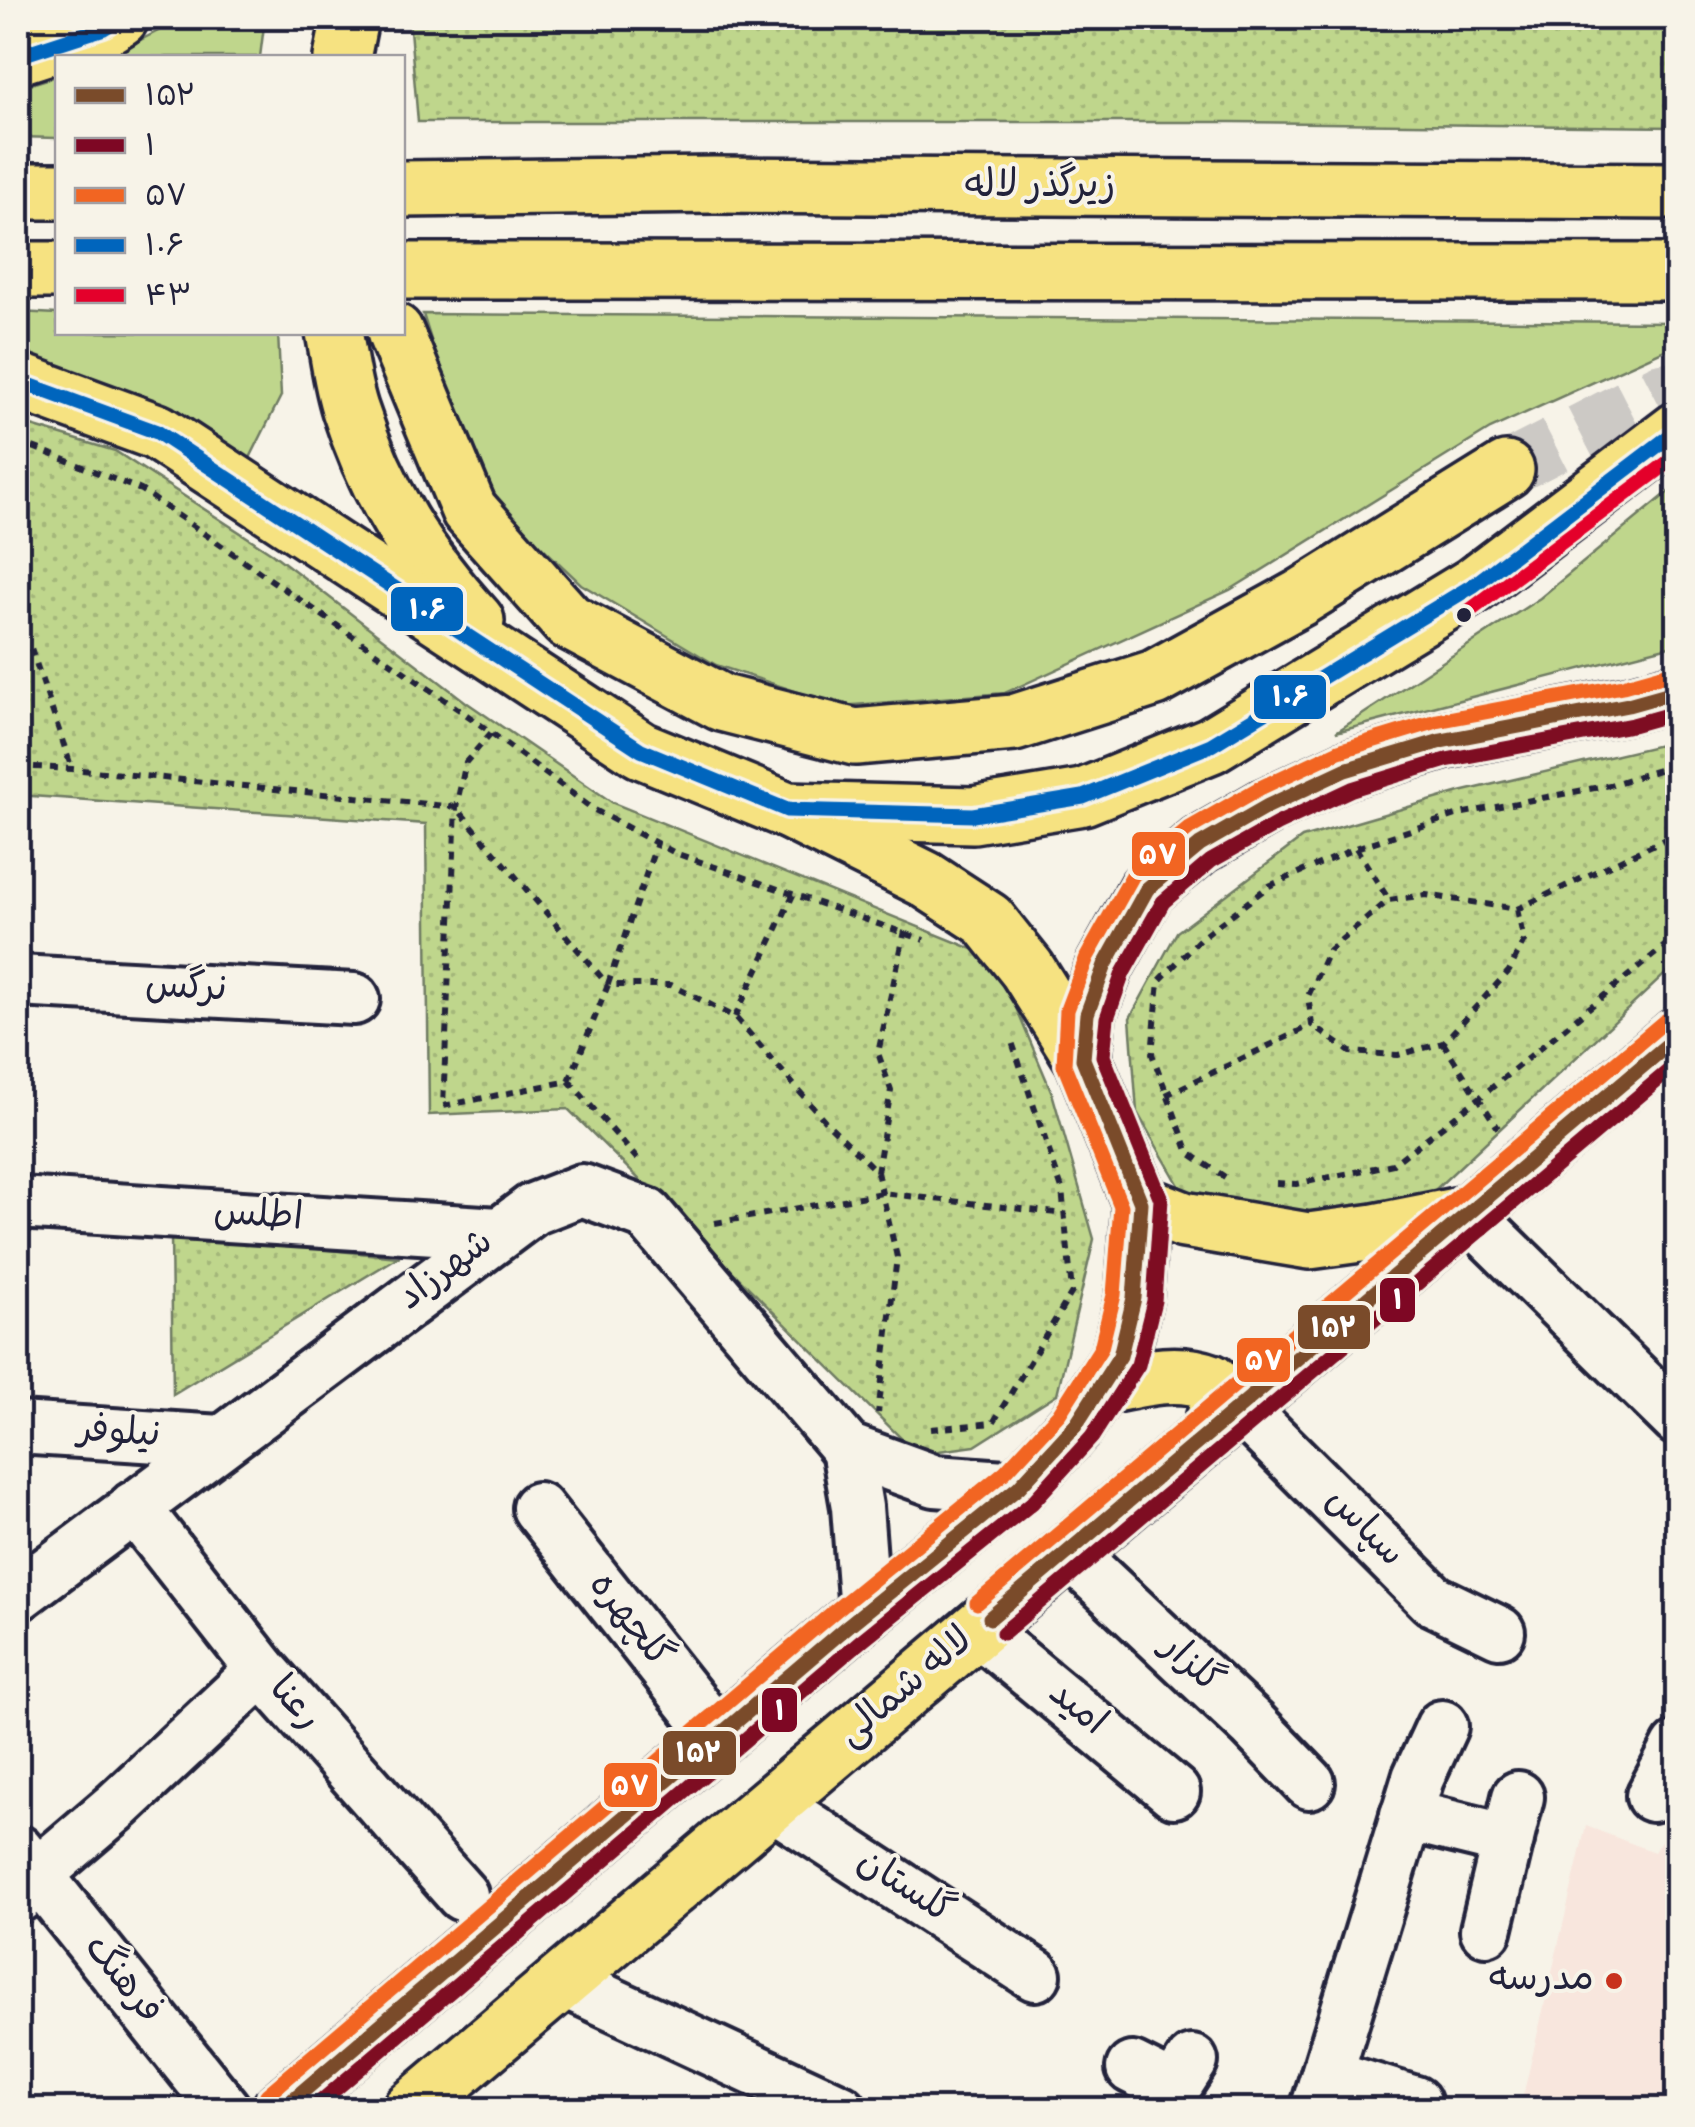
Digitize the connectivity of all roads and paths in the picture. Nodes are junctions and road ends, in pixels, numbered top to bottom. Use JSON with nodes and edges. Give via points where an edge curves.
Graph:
{"nodes":[{"id":1,"x":120,"y":18,"type":"edge"},
{"id":2,"x":350,"y":18,"type":"edge"},
{"id":3,"x":358,"y":18,"type":"edge"},
{"id":4,"x":343,"y":55,"type":"edge"},
{"id":5,"x":361,"y":55,"type":"edge"},
{"id":6,"x":18,"y":56,"type":"edge"},
{"id":7,"x":405,"y":189,"type":"edge"},
{"id":8,"x":18,"y":191,"type":"edge"},
{"id":9,"x":55,"y":191,"type":"edge"},
{"id":10,"x":1678,"y":191,"type":"edge"},
{"id":11,"x":18,"y":270,"type":"edge"},
{"id":12,"x":55,"y":270,"type":"edge"},
{"id":13,"x":405,"y":270,"type":"edge"},
{"id":14,"x":1678,"y":272,"type":"edge"},
{"id":15,"x":335,"y":335,"type":"edge"},
{"id":16,"x":397,"y":335,"type":"edge"},
{"id":17,"x":18,"y":381,"type":"edge"},
{"id":18,"x":1678,"y":430,"type":"edge"},
{"id":19,"x":18,"y":441,"type":"edge"},
{"id":20,"x":1506,"y":470,"type":"tunnel mouth"},
{"id":21,"x":18,"y":640,"type":"edge"},
{"id":22,"x":521,"y":671,"type":"junction"},
{"id":23,"x":1678,"y":691,"type":"edge"},
{"id":24,"x":491,"y":733,"type":"junction"},
{"id":25,"x":1678,"y":764,"type":"edge"},
{"id":26,"x":18,"y":766,"type":"edge"},
{"id":27,"x":72,"y":769,"type":"junction"},
{"id":28,"x":456,"y":807,"type":"junction"},
{"id":29,"x":786,"y":810,"type":"junction"},
{"id":30,"x":1678,"y":833,"type":"edge"},
{"id":31,"x":657,"y":843,"type":"junction"},
{"id":32,"x":1356,"y":848,"type":"junction"},
{"id":33,"x":793,"y":895,"type":"junction"},
{"id":34,"x":1389,"y":900,"type":"junction"},
{"id":35,"x":1517,"y":909,"type":"junction"},
{"id":36,"x":905,"y":931,"type":"junction"},
{"id":37,"x":1678,"y":936,"type":"edge"},
{"id":38,"x":938,"y":946,"type":"dead end"},
{"id":39,"x":18,"y":982,"type":"edge"},
{"id":40,"x":608,"y":986,"type":"junction"},
{"id":41,"x":354,"y":999,"type":"dead end"},
{"id":42,"x":735,"y":1017,"type":"junction"},
{"id":43,"x":1006,"y":1024,"type":"dead end"},
{"id":44,"x":1312,"y":1025,"type":"junction"},
{"id":45,"x":1678,"y":1036,"type":"edge"},
{"id":46,"x":1443,"y":1042,"type":"junction"},
{"id":47,"x":1083,"y":1059,"type":"junction"},
{"id":48,"x":569,"y":1081,"type":"dead end"},
{"id":49,"x":1166,"y":1095,"type":"junction"},
{"id":50,"x":1478,"y":1099,"type":"junction"},
{"id":51,"x":443,"y":1106,"type":"dead end"},
{"id":52,"x":1525,"y":1166,"type":"junction"},
{"id":53,"x":877,"y":1172,"type":"junction"},
{"id":54,"x":1230,"y":1181,"type":"dead end"},
{"id":55,"x":1264,"y":1182,"type":"dead end"},
{"id":56,"x":882,"y":1193,"type":"junction"},
{"id":57,"x":18,"y":1203,"type":"edge"},
{"id":58,"x":1141,"y":1203,"type":"junction"},
{"id":59,"x":1064,"y":1214,"type":"junction"},
{"id":60,"x":1468,"y":1214,"type":"junction"},
{"id":61,"x":714,"y":1223,"type":"dead end"},
{"id":62,"x":499,"y":1233,"type":"junction"},
{"id":63,"x":1100,"y":1387,"type":"junction"},
{"id":64,"x":1225,"y":1419,"type":"junction"},
{"id":65,"x":1678,"y":1420,"type":"edge"},
{"id":66,"x":18,"y":1428,"type":"edge"},
{"id":67,"x":915,"y":1430,"type":"dead end"},
{"id":68,"x":863,"y":1432,"type":"junction"},
{"id":69,"x":221,"y":1441,"type":"junction"},
{"id":70,"x":1019,"y":1487,"type":"junction"},
{"id":71,"x":134,"y":1508,"type":"junction"},
{"id":72,"x":538,"y":1508,"type":"dead end"},
{"id":73,"x":1069,"y":1552,"type":"junction"},
{"id":74,"x":18,"y":1596,"type":"edge"},
{"id":75,"x":865,"y":1612,"type":"junction"},
{"id":76,"x":977,"y":1629,"type":"junction"},
{"id":77,"x":1500,"y":1632,"type":"dead end"},
{"id":78,"x":262,"y":1670,"type":"junction"},
{"id":79,"x":1442,"y":1726,"type":"dead end"},
{"id":80,"x":718,"y":1736,"type":"junction"},
{"id":81,"x":1678,"y":1747,"type":"edge"},
{"id":82,"x":1310,"y":1783,"type":"dead end"},
{"id":83,"x":1174,"y":1792,"type":"dead end"},
{"id":84,"x":1652,"y":1796,"type":"dead end"},
{"id":85,"x":772,"y":1804,"type":"junction"},
{"id":86,"x":1406,"y":1815,"type":"junction"},
{"id":87,"x":23,"y":1875,"type":"edge"},
{"id":88,"x":462,"y":1894,"type":"dead end"},
{"id":89,"x":1486,"y":1930,"type":"dead end"},
{"id":90,"x":1036,"y":1975,"type":"dead end"},
{"id":91,"x":562,"y":1980,"type":"junction"},
{"id":92,"x":1321,"y":2092,"type":"edge"},
{"id":93,"x":1414,"y":2102,"type":"dead end"},
{"id":94,"x":226,"y":2110,"type":"edge"},
{"id":95,"x":280,"y":2110,"type":"edge"},
{"id":96,"x":410,"y":2110,"type":"edge"},
{"id":97,"x":841,"y":2110,"type":"edge"}],
"edges":[{"from":1,"to":6,"type":"main road"},
{"from":2,"to":4,"type":"main road"},
{"from":3,"to":5,"type":"main road"},
{"from":7,"to":10,"type":"main road","name":"زیرگذر لاله"},
{"from":8,"to":9,"type":"main road"},
{"from":11,"to":12,"type":"main road"},
{"from":13,"to":14,"type":"main road"},
{"from":15,"to":22,"type":"main road","via":[[349,406],[380,487],[431,571]]},
{"from":16,"to":20,"type":"main road","via":[[468,510],[568,621],[722,703],[855,737],[1014,723],[1155,678],[1300,598]]},
{"from":17,"to":22,"type":"main road","via":[[158,432]]},
{"from":18,"to":29,"type":"main road","via":[[1474,585],[1211,745],[1083,798],[973,815]]},
{"from":19,"to":24,"type":"path","via":[[141,490]]},
{"from":21,"to":27,"type":"path","via":[[32,648]]},
{"from":22,"to":29,"type":"main road","via":[[640,750]]},
{"from":23,"to":47,"type":"main road","via":[[1344,770],[1200,845],[1147,889],[1105,965],[1087,1014]]},
{"from":24,"to":28,"type":"path","via":[[466,762]]},
{"from":24,"to":31,"type":"path","via":[[593,810]]},
{"from":25,"to":32,"type":"path","via":[[1610,785],[1459,814]]},
{"from":26,"to":27,"type":"path"},
{"from":27,"to":28,"type":"path"},
{"from":28,"to":40,"type":"path"},
{"from":28,"to":51,"type":"path"},
{"from":29,"to":47,"type":"main road","via":[[925,879],[988,920]]},
{"from":30,"to":35,"type":"path"},
{"from":31,"to":33,"type":"path"},
{"from":31,"to":40,"type":"path"},
{"from":32,"to":34,"type":"path"},
{"from":32,"to":49,"type":"path","via":[[1268,886],[1159,981],[1152,1054]]},
{"from":33,"to":36,"type":"path"},
{"from":33,"to":42,"type":"path"},
{"from":34,"to":35,"type":"path","via":[[1426,895]]},
{"from":34,"to":44,"type":"path","via":[[1328,950],[1308,996]]},
{"from":35,"to":46,"type":"path","via":[[1524,941],[1509,971]]},
{"from":36,"to":38,"type":"path"},
{"from":36,"to":53,"type":"path","via":[[878,1053],[891,1090]]},
{"from":37,"to":50,"type":"path"},
{"from":39,"to":41,"type":"street","name":"نرگس"},
{"from":40,"to":42,"type":"path","via":[[671,985]]},
{"from":40,"to":48,"type":"path"},
{"from":42,"to":53,"type":"path"},
{"from":43,"to":59,"type":"path","via":[[1062,1189]]},
{"from":44,"to":46,"type":"path","via":[[1350,1052],[1398,1055]]},
{"from":44,"to":49,"type":"path"},
{"from":45,"to":52,"type":"main road","name":"لاله شمالی"},
{"from":46,"to":50,"type":"path"},
{"from":47,"to":58,"type":"main road"},
{"from":49,"to":54,"type":"path","via":[[1188,1153]]},
{"from":50,"to":52,"type":"path"},
{"from":50,"to":55,"type":"path","via":[[1393,1164],[1297,1184]]},
{"from":52,"to":60,"type":"main road","name":"لاله شمالی"},
{"from":53,"to":56,"type":"path"},
{"from":56,"to":59,"type":"path"},
{"from":56,"to":61,"type":"path"},
{"from":56,"to":68,"type":"path","via":[[896,1258]]},
{"from":57,"to":62,"type":"street","name":"اطلس"},
{"from":58,"to":60,"type":"main road","via":[[1184,1220],[1308,1241]]},
{"from":58,"to":63,"type":"main road","via":[[1134,1298],[1120,1356]]},
{"from":59,"to":67,"type":"path","via":[[1072,1292],[993,1423]]},
{"from":60,"to":64,"type":"main road","name":"لاله شمالی"},
{"from":60,"to":65,"type":"street"},
{"from":62,"to":68,"type":"street","name":"شهرزاد","via":[[533,1209],[582,1190],[647,1214]]},
{"from":62,"to":69,"type":"street","name":"شهرزاد"},
{"from":63,"to":64,"type":"main road","via":[[1196,1376],[1210,1382]]},
{"from":63,"to":70,"type":"main road","via":[[1075,1426]]},
{"from":64,"to":73,"type":"main road","name":"لاله شمالی"},
{"from":64,"to":77,"type":"street","name":"سپاس","via":[[1433,1600]]},
{"from":66,"to":69,"type":"street","name":"نیلوفر"},
{"from":68,"to":70,"type":"street","via":[[935,1482]]},
{"from":68,"to":75,"type":"street","via":[[857,1507]]},
{"from":69,"to":71,"type":"street","name":"شهرزاد"},
{"from":70,"to":75,"type":"main road"},
{"from":71,"to":74,"type":"street","name":"شهرزاد"},
{"from":71,"to":78,"type":"street","name":"رعنا"},
{"from":72,"to":80,"type":"street","name":"گلچهره"},
{"from":73,"to":76,"type":"main road","name":"لاله شمالی"},
{"from":73,"to":82,"type":"street","name":"گلزار"},
{"from":75,"to":80,"type":"main road"},
{"from":76,"to":83,"type":"street","name":"امید"},
{"from":76,"to":85,"type":"main road","name":"لاله شمالی"},
{"from":78,"to":87,"type":"street","via":[[118,1804]]},
{"from":78,"to":88,"type":"street","name":"رعنا"},
{"from":79,"to":86,"type":"street"},
{"from":80,"to":95,"type":"main road"},
{"from":81,"to":84,"type":"street"},
{"from":85,"to":90,"type":"street","name":"گلستان"},
{"from":85,"to":91,"type":"main road","name":"لاله شمالی"},
{"from":86,"to":89,"type":"street","via":[[1513,1818]]},
{"from":86,"to":92,"type":"street"},
{"from":87,"to":94,"type":"street","name":"فرهنگ"},
{"from":91,"to":96,"type":"main road","name":"لاله شمالی"},
{"from":91,"to":97,"type":"street"},
{"from":92,"to":93,"type":"street"}]}
